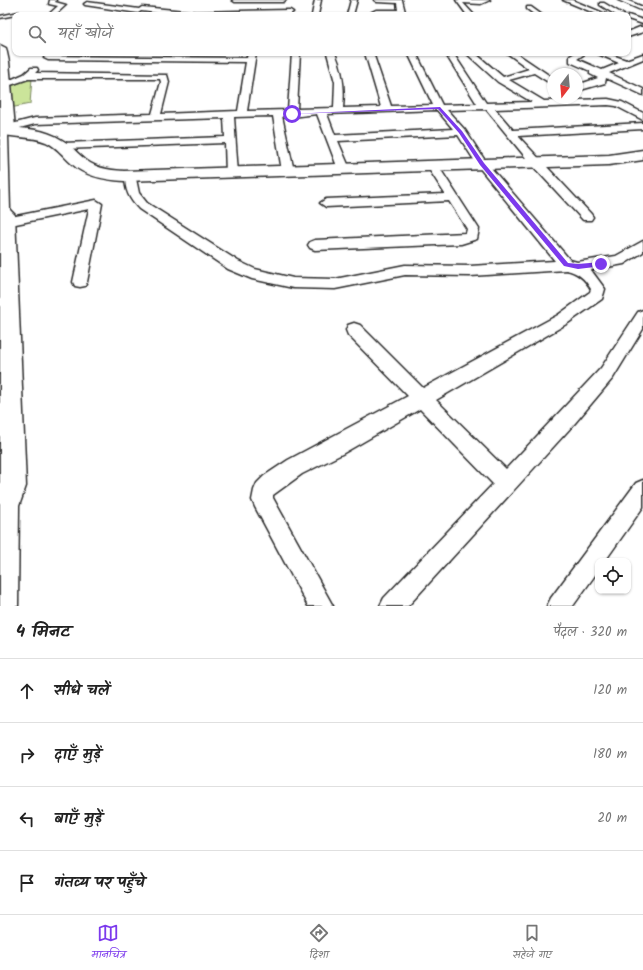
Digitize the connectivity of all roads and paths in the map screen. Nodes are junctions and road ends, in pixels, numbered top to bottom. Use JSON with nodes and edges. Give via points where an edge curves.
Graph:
{"nodes":[{"id":1,"x":53,"y":0,"type":"edge"},
{"id":2,"x":235,"y":0,"type":"edge"},
{"id":3,"x":260,"y":0,"type":"edge"},
{"id":4,"x":265,"y":0,"type":"edge"},
{"id":5,"x":283,"y":0,"type":"edge"},
{"id":6,"x":318,"y":0,"type":"edge"},
{"id":7,"x":354,"y":0,"type":"edge"},
{"id":8,"x":377,"y":0,"type":"edge"},
{"id":9,"x":458,"y":0,"type":"edge"},
{"id":10,"x":487,"y":0,"type":"edge"},
{"id":11,"x":566,"y":0,"type":"edge"},
{"id":12,"x":621,"y":0,"type":"edge"},
{"id":13,"x":399,"y":1,"type":"edge"},
{"id":14,"x":149,"y":2,"type":"dead end"},
{"id":15,"x":87,"y":4,"type":"dead end"},
{"id":16,"x":291,"y":4,"type":"dead end"},
{"id":17,"x":602,"y":4,"type":"dead end"},
{"id":18,"x":529,"y":8,"type":"dead end"},
{"id":19,"x":643,"y":9,"type":"edge"},
{"id":20,"x":140,"y":10,"type":"junction"},
{"id":21,"x":55,"y":12,"type":"edge"},
{"id":22,"x":136,"y":12,"type":"edge"},
{"id":23,"x":168,"y":12,"type":"edge"},
{"id":24,"x":290,"y":12,"type":"edge"},
{"id":25,"x":316,"y":12,"type":"edge"},
{"id":26,"x":351,"y":12,"type":"edge"},
{"id":27,"x":376,"y":12,"type":"edge"},
{"id":28,"x":402,"y":12,"type":"joint"},
{"id":29,"x":468,"y":12,"type":"edge"},
{"id":30,"x":535,"y":12,"type":"edge"},
{"id":31,"x":597,"y":12,"type":"edge"},
{"id":32,"x":616,"y":12,"type":"edge"},
{"id":33,"x":12,"y":14,"type":"edge"},
{"id":34,"x":0,"y":17,"type":"edge"},
{"id":35,"x":631,"y":18,"type":"edge"},
{"id":36,"x":643,"y":22,"type":"edge"},
{"id":37,"x":631,"y":24,"type":"edge"},
{"id":38,"x":643,"y":28,"type":"edge"},
{"id":39,"x":631,"y":34,"type":"edge"},
{"id":40,"x":643,"y":36,"type":"edge"},
{"id":41,"x":0,"y":48,"type":"edge"},
{"id":42,"x":50,"y":56,"type":"edge"},
{"id":43,"x":252,"y":56,"type":"edge"},
{"id":44,"x":296,"y":56,"type":"edge"},
{"id":45,"x":332,"y":56,"type":"edge"},
{"id":46,"x":370,"y":56,"type":"edge"},
{"id":47,"x":414,"y":56,"type":"edge"},
{"id":48,"x":450,"y":56,"type":"edge"},
{"id":49,"x":475,"y":56,"type":"edge"},
{"id":50,"x":515,"y":56,"type":"edge"},
{"id":51,"x":574,"y":56,"type":"edge"},
{"id":52,"x":608,"y":56,"type":"edge"},
{"id":53,"x":643,"y":56,"type":"edge"},
{"id":54,"x":567,"y":60,"type":"dead end"},
{"id":55,"x":625,"y":63,"type":"junction"},
{"id":56,"x":534,"y":70,"type":"junction"},
{"id":57,"x":602,"y":74,"type":"junction"},
{"id":58,"x":27,"y":76,"type":"junction"},
{"id":59,"x":547,"y":78,"type":"edge"},
{"id":60,"x":501,"y":80,"type":"junction"},
{"id":61,"x":5,"y":84,"type":"junction"},
{"id":62,"x":583,"y":86,"type":"edge"},
{"id":63,"x":642,"y":90,"type":"edge"},
{"id":64,"x":583,"y":97,"type":"edge"},
{"id":65,"x":612,"y":102,"type":"junction"},
{"id":66,"x":593,"y":103,"type":"junction"},
{"id":67,"x":542,"y":104,"type":"junction"},
{"id":68,"x":439,"y":107,"type":"junction"},
{"id":69,"x":486,"y":107,"type":"junction"},
{"id":70,"x":387,"y":110,"type":"junction"},
{"id":71,"x":338,"y":111,"type":"junction"},
{"id":72,"x":321,"y":112,"type":"junction"},
{"id":73,"x":277,"y":114,"type":"junction"},
{"id":74,"x":292,"y":114,"type":"junction"},
{"id":75,"x":229,"y":115,"type":"junction"},
{"id":76,"x":242,"y":115,"type":"junction"},
{"id":77,"x":156,"y":116,"type":"junction"},
{"id":78,"x":643,"y":117,"type":"edge"},
{"id":79,"x":42,"y":120,"type":"junction"},
{"id":80,"x":643,"y":126,"type":"edge"},
{"id":81,"x":6,"y":132,"type":"edge"},
{"id":82,"x":461,"y":132,"type":"junction"},
{"id":83,"x":511,"y":133,"type":"junction"},
{"id":84,"x":332,"y":138,"type":"junction"},
{"id":85,"x":230,"y":140,"type":"junction"},
{"id":86,"x":63,"y":146,"type":"junction"},
{"id":87,"x":643,"y":155,"type":"edge"},
{"id":88,"x":535,"y":162,"type":"junction"},
{"id":89,"x":482,"y":164,"type":"junction"},
{"id":90,"x":433,"y":166,"type":"junction"},
{"id":91,"x":344,"y":170,"type":"junction"},
{"id":92,"x":288,"y":171,"type":"junction"},
{"id":93,"x":232,"y":174,"type":"junction"},
{"id":94,"x":131,"y":176,"type":"junction"},
{"id":95,"x":452,"y":197,"type":"junction"},
{"id":96,"x":326,"y":203,"type":"dead end"},
{"id":97,"x":2,"y":210,"type":"edge"},
{"id":98,"x":587,"y":218,"type":"dead end"},
{"id":99,"x":315,"y":246,"type":"dead end"},
{"id":100,"x":643,"y":246,"type":"edge"},
{"id":101,"x":572,"y":266,"type":"junction"},
{"id":102,"x":80,"y":282,"type":"dead end"},
{"id":103,"x":643,"y":316,"type":"edge"},
{"id":104,"x":354,"y":330,"type":"dead end"},
{"id":105,"x":421,"y":398,"type":"junction"},
{"id":106,"x":507,"y":484,"type":"junction"},
{"id":107,"x":643,"y":490,"type":"edge"},
{"id":108,"x":2,"y":506,"type":"edge"},
{"id":109,"x":1,"y":570,"type":"edge"},
{"id":110,"x":1,"y":606,"type":"edge"},
{"id":111,"x":321,"y":606,"type":"edge"},
{"id":112,"x":392,"y":606,"type":"edge"},
{"id":113,"x":559,"y":606,"type":"edge"}],
"edges":[{"from":1,"to":21,"type":"street","via":[[51,3],[63,6]]},
{"from":2,"to":3,"type":"street"},
{"from":4,"to":5,"type":"street"},
{"from":6,"to":25,"type":"street"},
{"from":7,"to":26,"type":"street"},
{"from":8,"to":13,"type":"street"},
{"from":9,"to":10,"type":"street"},
{"from":9,"to":29,"type":"street"},
{"from":11,"to":31,"type":"street"},
{"from":12,"to":19,"type":"street"},
{"from":13,"to":28,"type":"street"},
{"from":14,"to":20,"type":"street"},
{"from":15,"to":20,"type":"street"},
{"from":16,"to":24,"type":"street"},
{"from":17,"to":32,"type":"street"},
{"from":18,"to":30,"type":"street"},
{"from":20,"to":22,"type":"street"},
{"from":20,"to":23,"type":"street"},
{"from":27,"to":28,"type":"street"},
{"from":33,"to":34,"type":"lane"},
{"from":35,"to":36,"type":"street"},
{"from":37,"to":38,"type":"street"},
{"from":38,"to":39,"type":"street"},
{"from":39,"to":40,"type":"street"},
{"from":41,"to":61,"type":"main road"},
{"from":42,"to":58,"type":"street"},
{"from":43,"to":76,"type":"street"},
{"from":44,"to":74,"type":"street"},
{"from":45,"to":71,"type":"street","via":[[338,70]]},
{"from":46,"to":70,"type":"street"},
{"from":47,"to":68,"type":"street"},
{"from":48,"to":69,"type":"street"},
{"from":49,"to":60,"type":"street"},
{"from":50,"to":56,"type":"street"},
{"from":51,"to":57,"type":"street","via":[[573,60]]},
{"from":52,"to":55,"type":"street"},
{"from":53,"to":55,"type":"street"},
{"from":54,"to":62,"type":"street","via":[[602,77],[602,81]]},
{"from":55,"to":57,"type":"street"},
{"from":56,"to":59,"type":"street"},
{"from":56,"to":60,"type":"street"},
{"from":57,"to":63,"type":"street"},
{"from":58,"to":61,"type":"street"},
{"from":58,"to":77,"type":"street","via":[[74,74],[164,77]]},
{"from":60,"to":67,"type":"street"},
{"from":61,"to":81,"type":"main road"},
{"from":63,"to":65,"type":"street"},
{"from":64,"to":66,"type":"street"},
{"from":65,"to":66,"type":"street"},
{"from":65,"to":78,"type":"street"},
{"from":66,"to":67,"type":"street"},
{"from":67,"to":69,"type":"street"},
{"from":68,"to":69,"type":"street"},
{"from":68,"to":70,"type":"street"},
{"from":68,"to":82,"type":"street"},
{"from":69,"to":83,"type":"street"},
{"from":70,"to":71,"type":"street"},
{"from":71,"to":72,"type":"street"},
{"from":72,"to":74,"type":"street"},
{"from":72,"to":84,"type":"street"},
{"from":73,"to":74,"type":"street"},
{"from":73,"to":76,"type":"street"},
{"from":73,"to":92,"type":"street"},
{"from":75,"to":76,"type":"street"},
{"from":75,"to":77,"type":"street"},
{"from":75,"to":85,"type":"street"},
{"from":77,"to":79,"type":"street"},
{"from":79,"to":81,"type":"street"},
{"from":79,"to":81,"type":"street","via":[[23,123]]},
{"from":80,"to":83,"type":"street"},
{"from":81,"to":86,"type":"street","via":[[36,134]]},
{"from":81,"to":97,"type":"main road"},
{"from":82,"to":84,"type":"street"},
{"from":82,"to":89,"type":"street"},
{"from":83,"to":88,"type":"street"},
{"from":84,"to":91,"type":"street"},
{"from":85,"to":86,"type":"street"},
{"from":85,"to":93,"type":"street"},
{"from":86,"to":94,"type":"street","via":[[87,167],[106,174]]},
{"from":87,"to":88,"type":"street","via":[[609,160]]},
{"from":88,"to":89,"type":"street"},
{"from":88,"to":98,"type":"street"},
{"from":89,"to":90,"type":"street"},
{"from":89,"to":101,"type":"street"},
{"from":90,"to":91,"type":"street"},
{"from":90,"to":95,"type":"street"},
{"from":91,"to":92,"type":"street"},
{"from":92,"to":93,"type":"street"},
{"from":93,"to":94,"type":"street"},
{"from":94,"to":101,"type":"street","via":[[131,191],[134,198],[143,206],[232,265],[280,282],[335,284],[405,270],[470,271]]},
{"from":95,"to":96,"type":"street"},
{"from":95,"to":99,"type":"street","via":[[473,229],[472,236],[461,239]]},
{"from":97,"to":102,"type":"street","via":[[96,204]]},
{"from":97,"to":108,"type":"main road","via":[[11,486]]},
{"from":100,"to":101,"type":"street","via":[[619,260]]},
{"from":101,"to":105,"type":"street","via":[[588,274],[599,292],[597,295],[563,319]]},
{"from":103,"to":106,"type":"street","via":[[607,373]]},
{"from":104,"to":105,"type":"street"},
{"from":105,"to":106,"type":"street"},
{"from":105,"to":111,"type":"street","via":[[294,467],[276,478],[264,490],[262,500]]},
{"from":106,"to":112,"type":"street"},
{"from":107,"to":113,"type":"street"},
{"from":108,"to":109,"type":"main road"},
{"from":109,"to":110,"type":"main road"}]}
